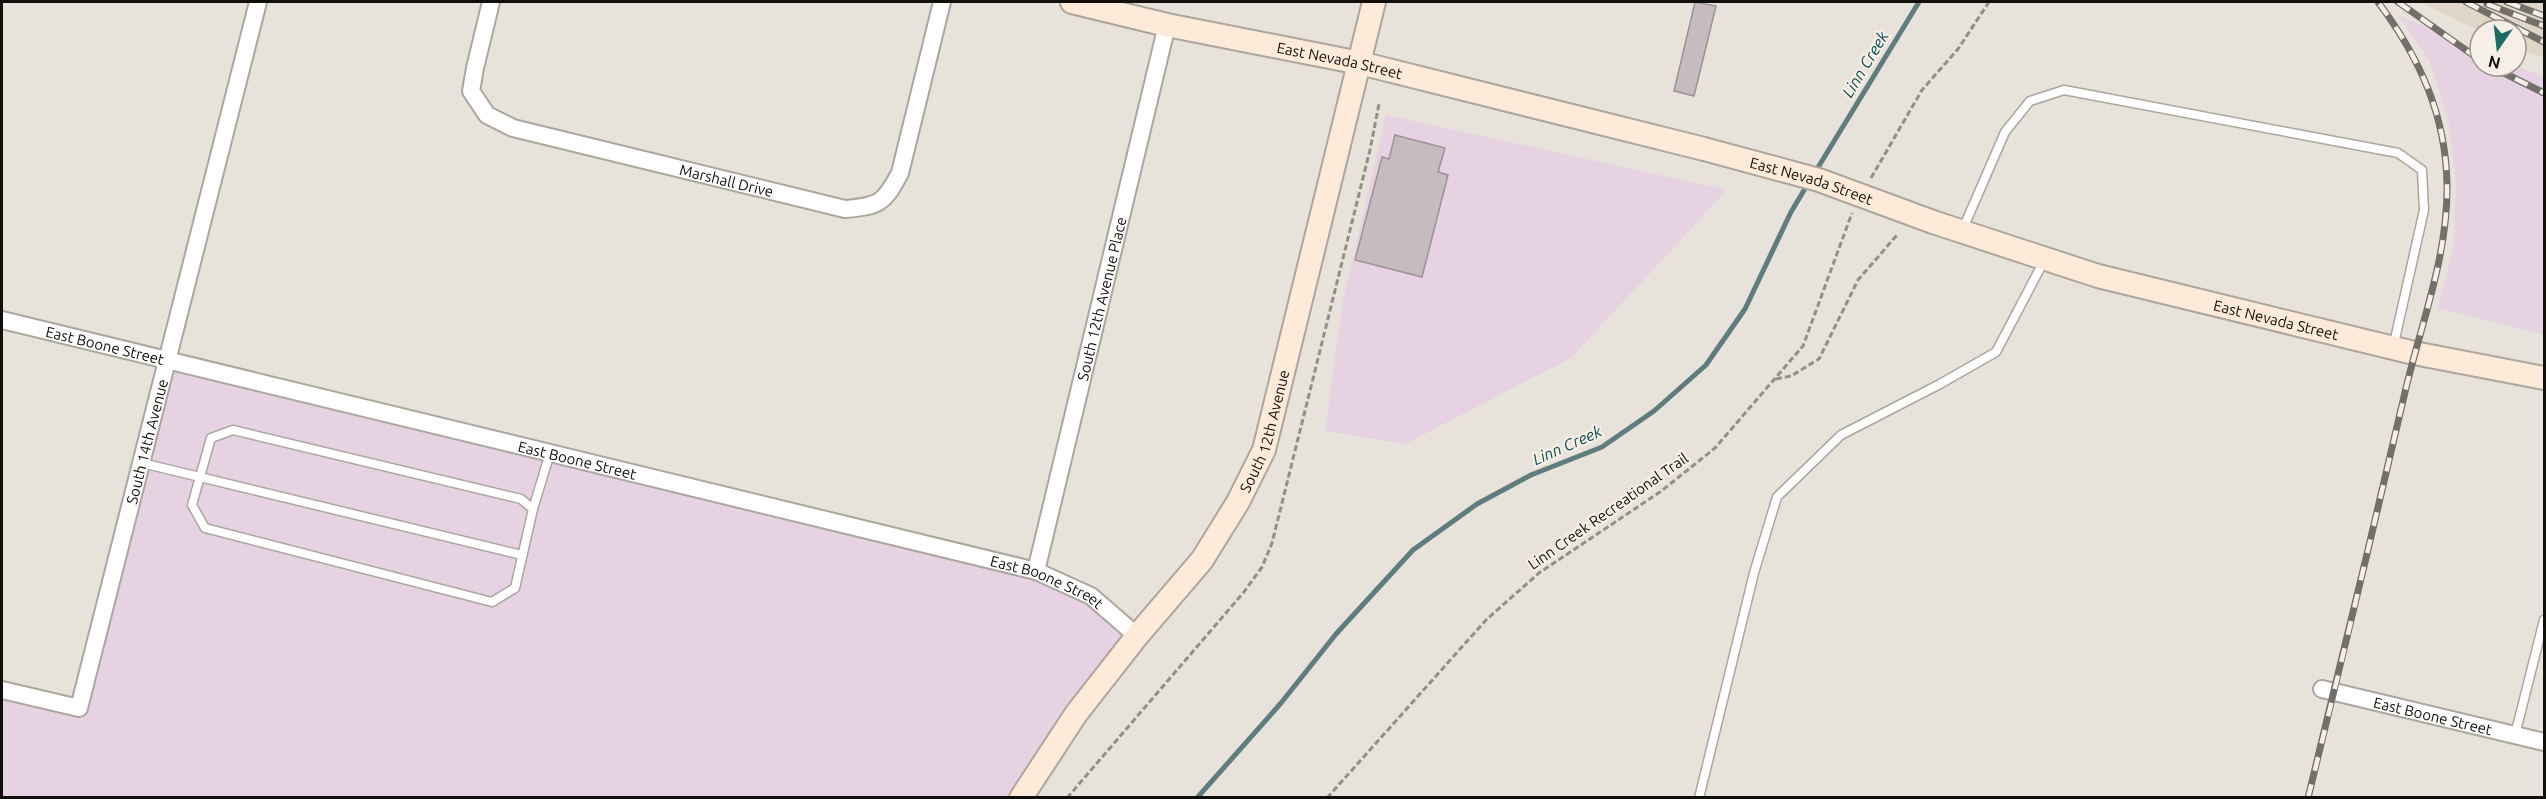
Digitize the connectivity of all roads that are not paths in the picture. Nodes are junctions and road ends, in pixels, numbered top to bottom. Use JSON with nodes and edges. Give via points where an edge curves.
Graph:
{"nodes":[{"id":1,"x":258,"y":2,"type":"edge"},
{"id":2,"x":491,"y":2,"type":"edge"},
{"id":3,"x":942,"y":2,"type":"edge"},
{"id":4,"x":1072,"y":2,"type":"edge"},
{"id":5,"x":1374,"y":2,"type":"edge"},
{"id":6,"x":1167,"y":26,"type":"junction"},
{"id":7,"x":1360,"y":63,"type":"junction"},
{"id":8,"x":1962,"y":232,"type":"junction"},
{"id":9,"x":2045,"y":259,"type":"junction"},
{"id":10,"x":2,"y":320,"type":"edge"},
{"id":11,"x":2392,"y":348,"type":"junction"},
{"id":12,"x":167,"y":361,"type":"junction"},
{"id":13,"x":2544,"y":378,"type":"edge"},
{"id":14,"x":550,"y":453,"type":"junction"},
{"id":15,"x":142,"y":463,"type":"junction"},
{"id":16,"x":200,"y":477,"type":"junction"},
{"id":17,"x":533,"y":509,"type":"junction"},
{"id":18,"x":522,"y":555,"type":"junction"},
{"id":19,"x":1036,"y":571,"type":"junction"},
{"id":20,"x":2544,"y":620,"type":"edge"},
{"id":21,"x":1137,"y":636,"type":"junction"},
{"id":22,"x":2322,"y":689,"type":"dead end"},
{"id":23,"x":2,"y":690,"type":"edge"},
{"id":24,"x":2516,"y":735,"type":"junction"},
{"id":25,"x":2544,"y":742,"type":"edge"},
{"id":26,"x":1021,"y":798,"type":"edge"},
{"id":27,"x":1699,"y":798,"type":"edge"}],
"edges":[{"from":1,"to":12,"type":"street","name":"South 14th Avenue"},
{"from":2,"to":3,"type":"street","name":"Marshall Drive","via":[[471,91],[487,115],[513,128],[845,208],[868,207],[888,196],[900,173]]},
{"from":4,"to":6,"type":"main road","name":"East Nevada Street"},
{"from":5,"to":7,"type":"main road","name":"South 12th Avenue"},
{"from":6,"to":7,"type":"main road","name":"East Nevada Street"},
{"from":6,"to":19,"type":"street","name":"South 12th Avenue Place"},
{"from":7,"to":8,"type":"main road","name":"East Nevada Street","bridge":true,"via":[[1819,180]]},
{"from":7,"to":21,"type":"main road","name":"South 12th Avenue","via":[[1264,450],[1202,560]]},
{"from":8,"to":9,"type":"main road","name":"East Nevada Street"},
{"from":8,"to":11,"type":"lane","via":[[2006,132],[2030,101],[2064,90],[2398,153],[2422,170],[2424,210]]},
{"from":9,"to":11,"type":"main road","name":"East Nevada Street","via":[[2098,276]]},
{"from":9,"to":27,"type":"lane","via":[[1996,352],[1841,435],[1777,498],[1754,573]]},
{"from":10,"to":12,"type":"street","name":"East Boone Street"},
{"from":11,"to":13,"type":"main road","name":"East Nevada Street"},
{"from":12,"to":14,"type":"street","name":"East Boone Street"},
{"from":12,"to":15,"type":"street","name":"South 14th Avenue"},
{"from":14,"to":17,"type":"lane"},
{"from":14,"to":19,"type":"street","name":"East Boone Street"},
{"from":15,"to":16,"type":"lane"},
{"from":15,"to":23,"type":"street","name":"South 14th Avenue","via":[[80,708]]},
{"from":16,"to":17,"type":"lane","via":[[211,438],[233,430],[522,499]]},
{"from":16,"to":18,"type":"lane"},
{"from":16,"to":18,"type":"lane","via":[[192,505],[205,528],[492,602],[515,588]]},
{"from":17,"to":18,"type":"lane"},
{"from":19,"to":21,"type":"street","name":"East Boone Street","via":[[1091,596]]},
{"from":20,"to":24,"type":"lane"},
{"from":21,"to":26,"type":"main road","name":"South 12th Avenue","via":[[1076,714]]},
{"from":22,"to":24,"type":"street","name":"East Boone Street"},
{"from":24,"to":25,"type":"street","name":"East Boone Street"}]}
